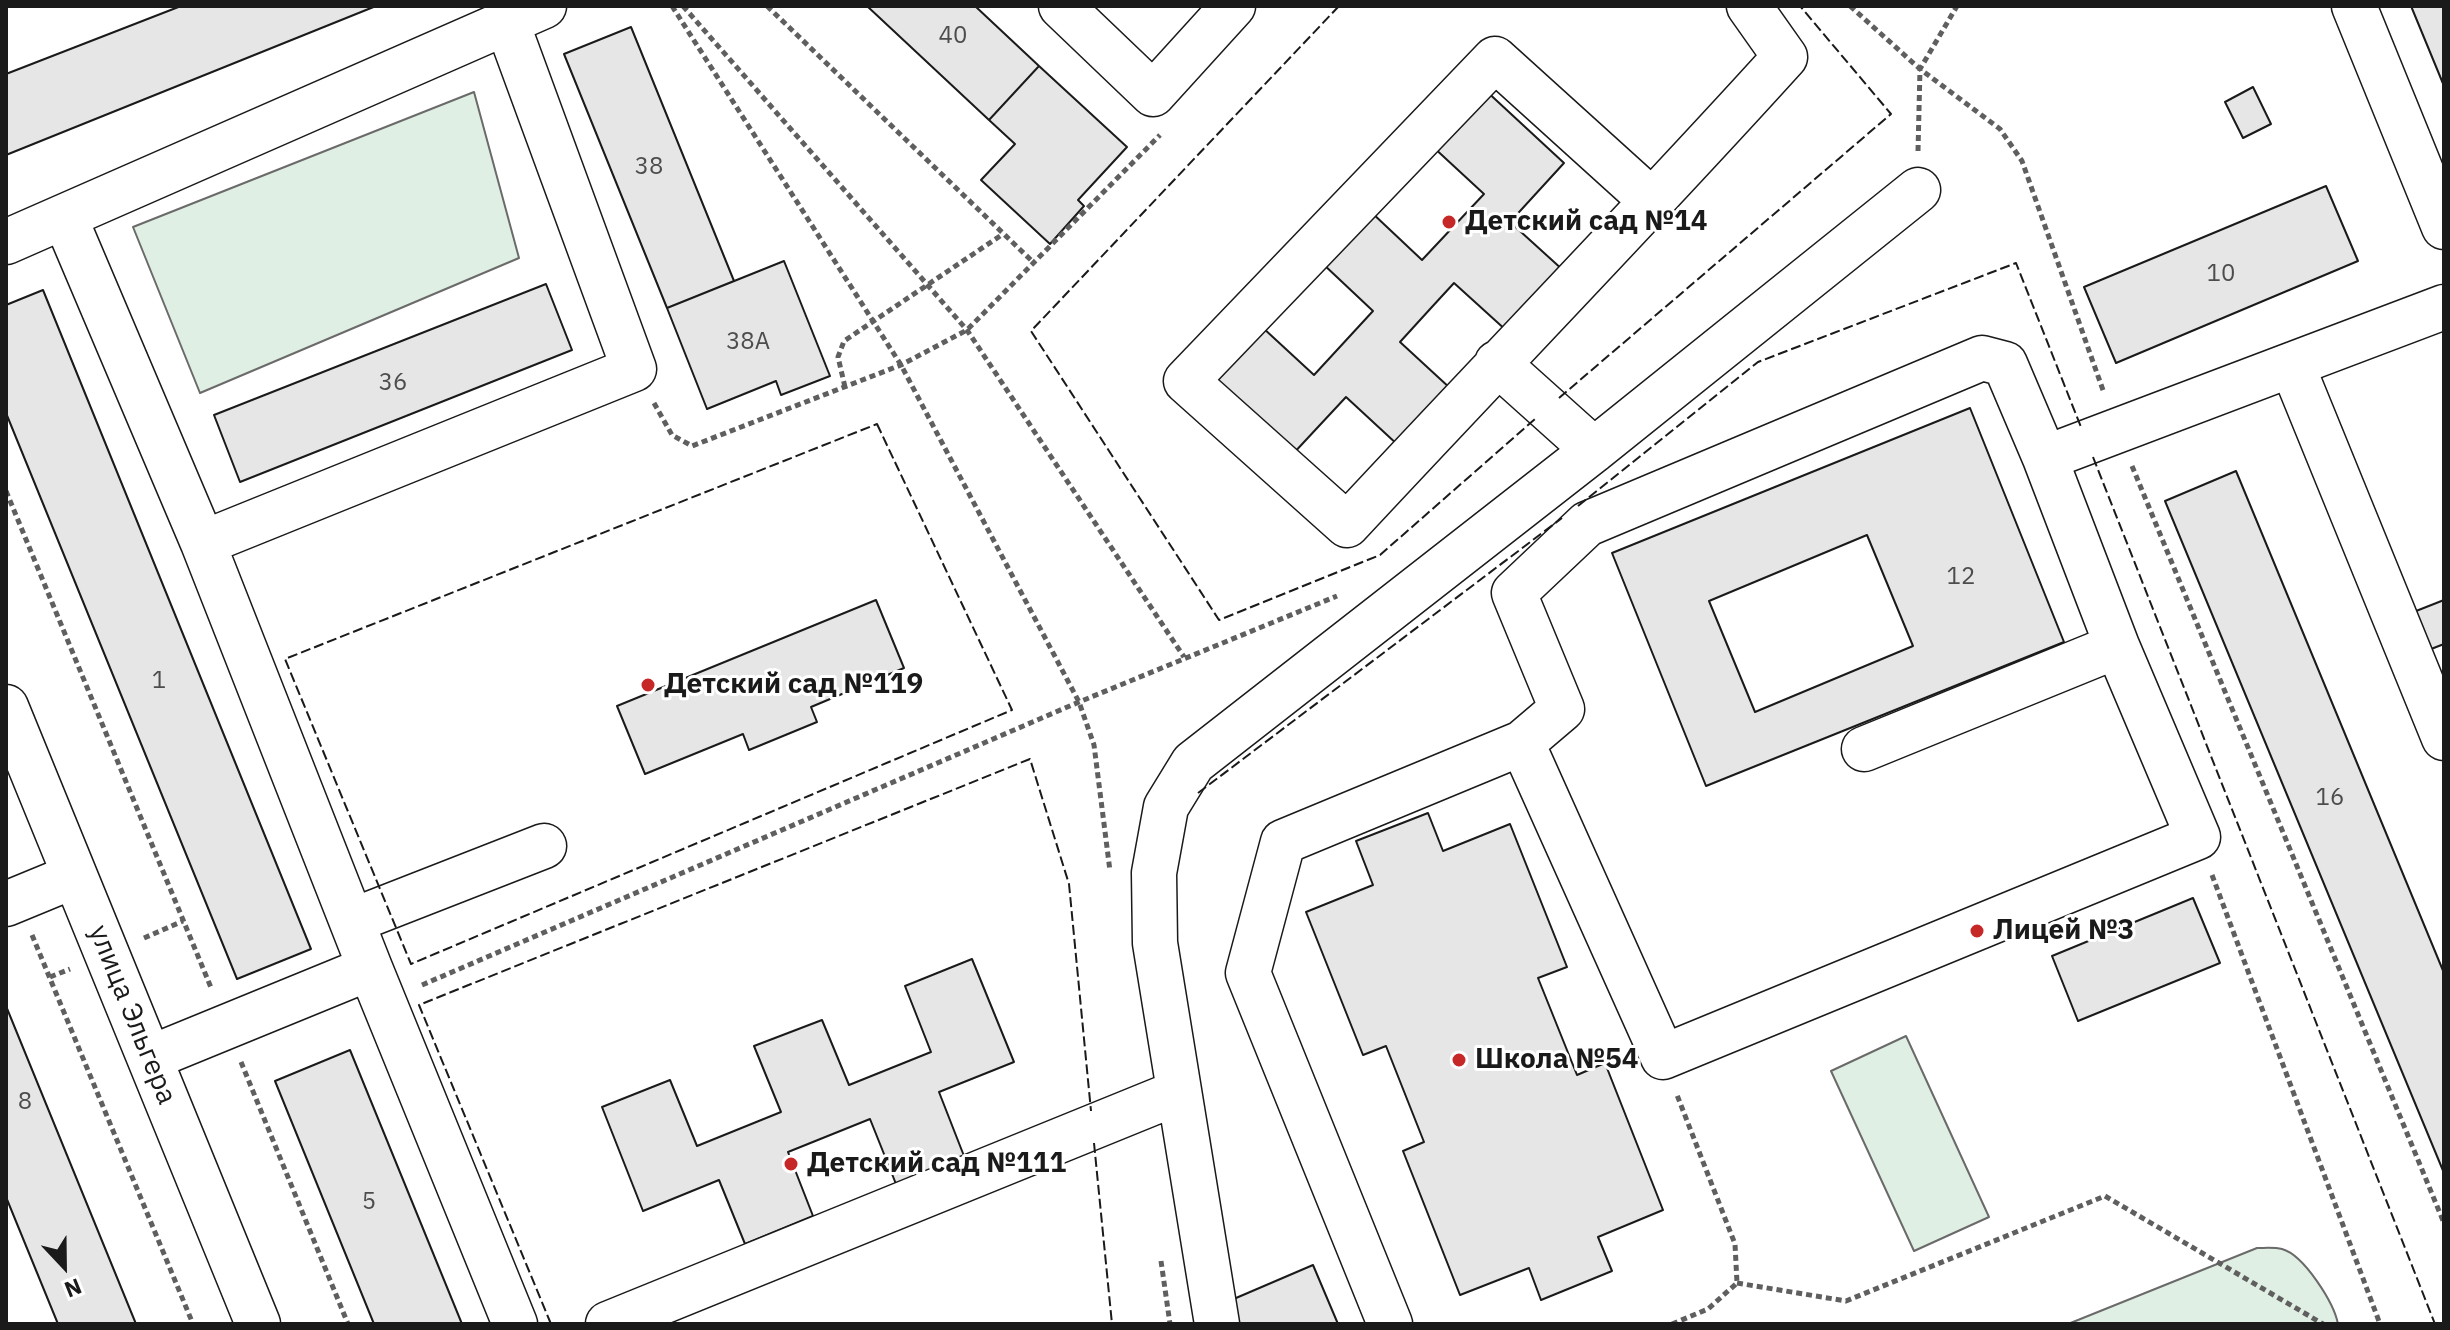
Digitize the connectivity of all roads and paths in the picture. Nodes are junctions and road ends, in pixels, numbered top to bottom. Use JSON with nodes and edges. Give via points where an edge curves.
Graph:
{"nodes":[{"id":1,"x":672,"y":6,"type":"edge"},
{"id":2,"x":683,"y":6,"type":"edge"},
{"id":3,"x":767,"y":6,"type":"edge"},
{"id":4,"x":1061,"y":6,"type":"edge"},
{"id":5,"x":1233,"y":6,"type":"edge"},
{"id":6,"x":1749,"y":6,"type":"edge"},
{"id":7,"x":1850,"y":6,"type":"edge"},
{"id":8,"x":1957,"y":6,"type":"edge"},
{"id":9,"x":2354,"y":6,"type":"edge"},
{"id":10,"x":526,"y":15,"type":"edge"},
{"id":11,"x":1920,"y":69,"type":"junction"},
{"id":12,"x":1153,"y":94,"type":"junction"},
{"id":13,"x":1918,"y":190,"type":"joint"},
{"id":14,"x":1653,"y":202,"type":"junction"},
{"id":15,"x":65,"y":218,"type":"junction"},
{"id":16,"x":2444,"y":227,"type":"edge"},
{"id":17,"x":1003,"y":234,"type":"junction"},
{"id":18,"x":6,"y":242,"type":"edge"},
{"id":19,"x":1034,"y":263,"type":"junction"},
{"id":20,"x":928,"y":285,"type":"junction"},
{"id":21,"x":2444,"y":307,"type":"edge"},
{"id":22,"x":873,"y":321,"type":"junction"},
{"id":23,"x":967,"y":330,"type":"junction"},
{"id":24,"x":1497,"y":363,"type":"junction"},
{"id":25,"x":901,"y":365,"type":"junction"},
{"id":26,"x":2292,"y":365,"type":"junction"},
{"id":27,"x":634,"y":369,"type":"junction"},
{"id":28,"x":845,"y":387,"type":"junction"},
{"id":29,"x":2118,"y":432,"type":"junction"},
{"id":30,"x":1594,"y":450,"type":"junction"},
{"id":31,"x":2045,"y":458,"type":"junction"},
{"id":32,"x":6,"y":491,"type":"edge"},
{"id":33,"x":203,"y":543,"type":"junction"},
{"id":34,"x":1346,"y":592,"type":"dead end"},
{"id":35,"x":2117,"y":646,"type":"junction"},
{"id":36,"x":1184,"y":657,"type":"junction"},
{"id":37,"x":1079,"y":702,"type":"junction"},
{"id":38,"x":9,"y":723,"type":"edge"},
{"id":39,"x":2444,"y":738,"type":"edge"},
{"id":40,"x":1522,"y":743,"type":"junction"},
{"id":41,"x":1864,"y":749,"type":"dead end"},
{"id":42,"x":2198,"y":837,"type":"junction"},
{"id":43,"x":544,"y":846,"type":"dead end"},
{"id":44,"x":74,"y":876,"type":"junction"},
{"id":45,"x":17,"y":914,"type":"edge"},
{"id":46,"x":183,"y":921,"type":"junction"},
{"id":47,"x":352,"y":921,"type":"junction"},
{"id":48,"x":130,"y":943,"type":"dead end"},
{"id":49,"x":377,"y":985,"type":"junction"},
{"id":50,"x":214,"y":995,"type":"dead end"},
{"id":51,"x":239,"y":1055,"type":"dead end"},
{"id":52,"x":1663,"y":1057,"type":"junction"},
{"id":53,"x":150,"y":1058,"type":"junction"},
{"id":54,"x":1179,"y":1092,"type":"junction"},
{"id":55,"x":2444,"y":1223,"type":"edge"},
{"id":56,"x":1737,"y":1283,"type":"junction"},
{"id":57,"x":193,"y":1324,"type":"edge"},
{"id":58,"x":258,"y":1324,"type":"edge"},
{"id":59,"x":348,"y":1324,"type":"edge"},
{"id":60,"x":515,"y":1324,"type":"edge"},
{"id":61,"x":608,"y":1324,"type":"edge"},
{"id":62,"x":1217,"y":1324,"type":"edge"},
{"id":63,"x":1390,"y":1324,"type":"edge"},
{"id":64,"x":1672,"y":1324,"type":"edge"},
{"id":65,"x":2323,"y":1324,"type":"edge"},
{"id":66,"x":2380,"y":1324,"type":"edge"}],
"edges":[{"from":1,"to":22,"type":"path"},
{"from":2,"to":20,"type":"path"},
{"from":3,"to":17,"type":"path"},
{"from":4,"to":12,"type":"street"},
{"from":5,"to":12,"type":"street"},
{"from":6,"to":14,"type":"street","via":[[1785,57]]},
{"from":7,"to":11,"type":"path"},
{"from":8,"to":11,"type":"path"},
{"from":9,"to":16,"type":"street"},
{"from":10,"to":15,"type":"street"},
{"from":10,"to":27,"type":"street"},
{"from":11,"to":13,"type":"path"},
{"from":11,"to":29,"type":"path","via":[[2000,129],[2022,161]]},
{"from":12,"to":19,"type":"path","via":[[1160,137]]},
{"from":13,"to":30,"type":"street"},
{"from":14,"to":24,"type":"street"},
{"from":14,"to":24,"type":"street","via":[[1495,59],[1186,381],[1347,525]]},
{"from":15,"to":18,"type":"street"},
{"from":15,"to":33,"type":"street"},
{"from":17,"to":19,"type":"path"},
{"from":17,"to":20,"type":"path"},
{"from":19,"to":23,"type":"path"},
{"from":20,"to":22,"type":"path"},
{"from":20,"to":23,"type":"path"},
{"from":21,"to":26,"type":"street"},
{"from":22,"to":25,"type":"path"},
{"from":22,"to":28,"type":"path","via":[[844,341],[838,357]]},
{"from":23,"to":25,"type":"path"},
{"from":23,"to":36,"type":"path"},
{"from":24,"to":30,"type":"street"},
{"from":25,"to":28,"type":"path"},
{"from":25,"to":37,"type":"path"},
{"from":26,"to":29,"type":"street"},
{"from":26,"to":39,"type":"street"},
{"from":27,"to":28,"type":"path","via":[[672,435],[692,446]]},
{"from":27,"to":33,"type":"street"},
{"from":29,"to":31,"type":"street"},
{"from":29,"to":55,"type":"path"},
{"from":30,"to":54,"type":"street","via":[[1193,763],[1166,807],[1154,873],[1155,943]]},
{"from":31,"to":35,"type":"street"},
{"from":31,"to":40,"type":"street","via":[[2005,364],[1982,358],[1587,524],[1514,593],[1562,709]]},
{"from":32,"to":46,"type":"path"},
{"from":33,"to":47,"type":"street"},
{"from":34,"to":36,"type":"path"},
{"from":35,"to":41,"type":"street"},
{"from":35,"to":42,"type":"street"},
{"from":36,"to":37,"type":"path"},
{"from":37,"to":49,"type":"path"},
{"from":38,"to":44,"type":"street","name":"улица Эльгера"},
{"from":40,"to":52,"type":"street"},
{"from":40,"to":63,"type":"street","via":[[1283,842],[1248,973]]},
{"from":42,"to":52,"type":"street"},
{"from":42,"to":66,"type":"path"},
{"from":43,"to":47,"type":"street"},
{"from":44,"to":45,"type":"street"},
{"from":44,"to":53,"type":"street","name":"улица Эльгера"},
{"from":45,"to":57,"type":"path"},
{"from":46,"to":48,"type":"path"},
{"from":46,"to":50,"type":"path"},
{"from":47,"to":49,"type":"street"},
{"from":49,"to":53,"type":"street"},
{"from":49,"to":60,"type":"street"},
{"from":51,"to":59,"type":"path"},
{"from":52,"to":56,"type":"path","via":[[1735,1244]]},
{"from":53,"to":58,"type":"street","name":"улица Эльгера"},
{"from":54,"to":61,"type":"street"},
{"from":54,"to":62,"type":"street"},
{"from":56,"to":64,"type":"path","via":[[1708,1309]]},
{"from":56,"to":65,"type":"path","via":[[1846,1301],[2105,1196]]}]}
